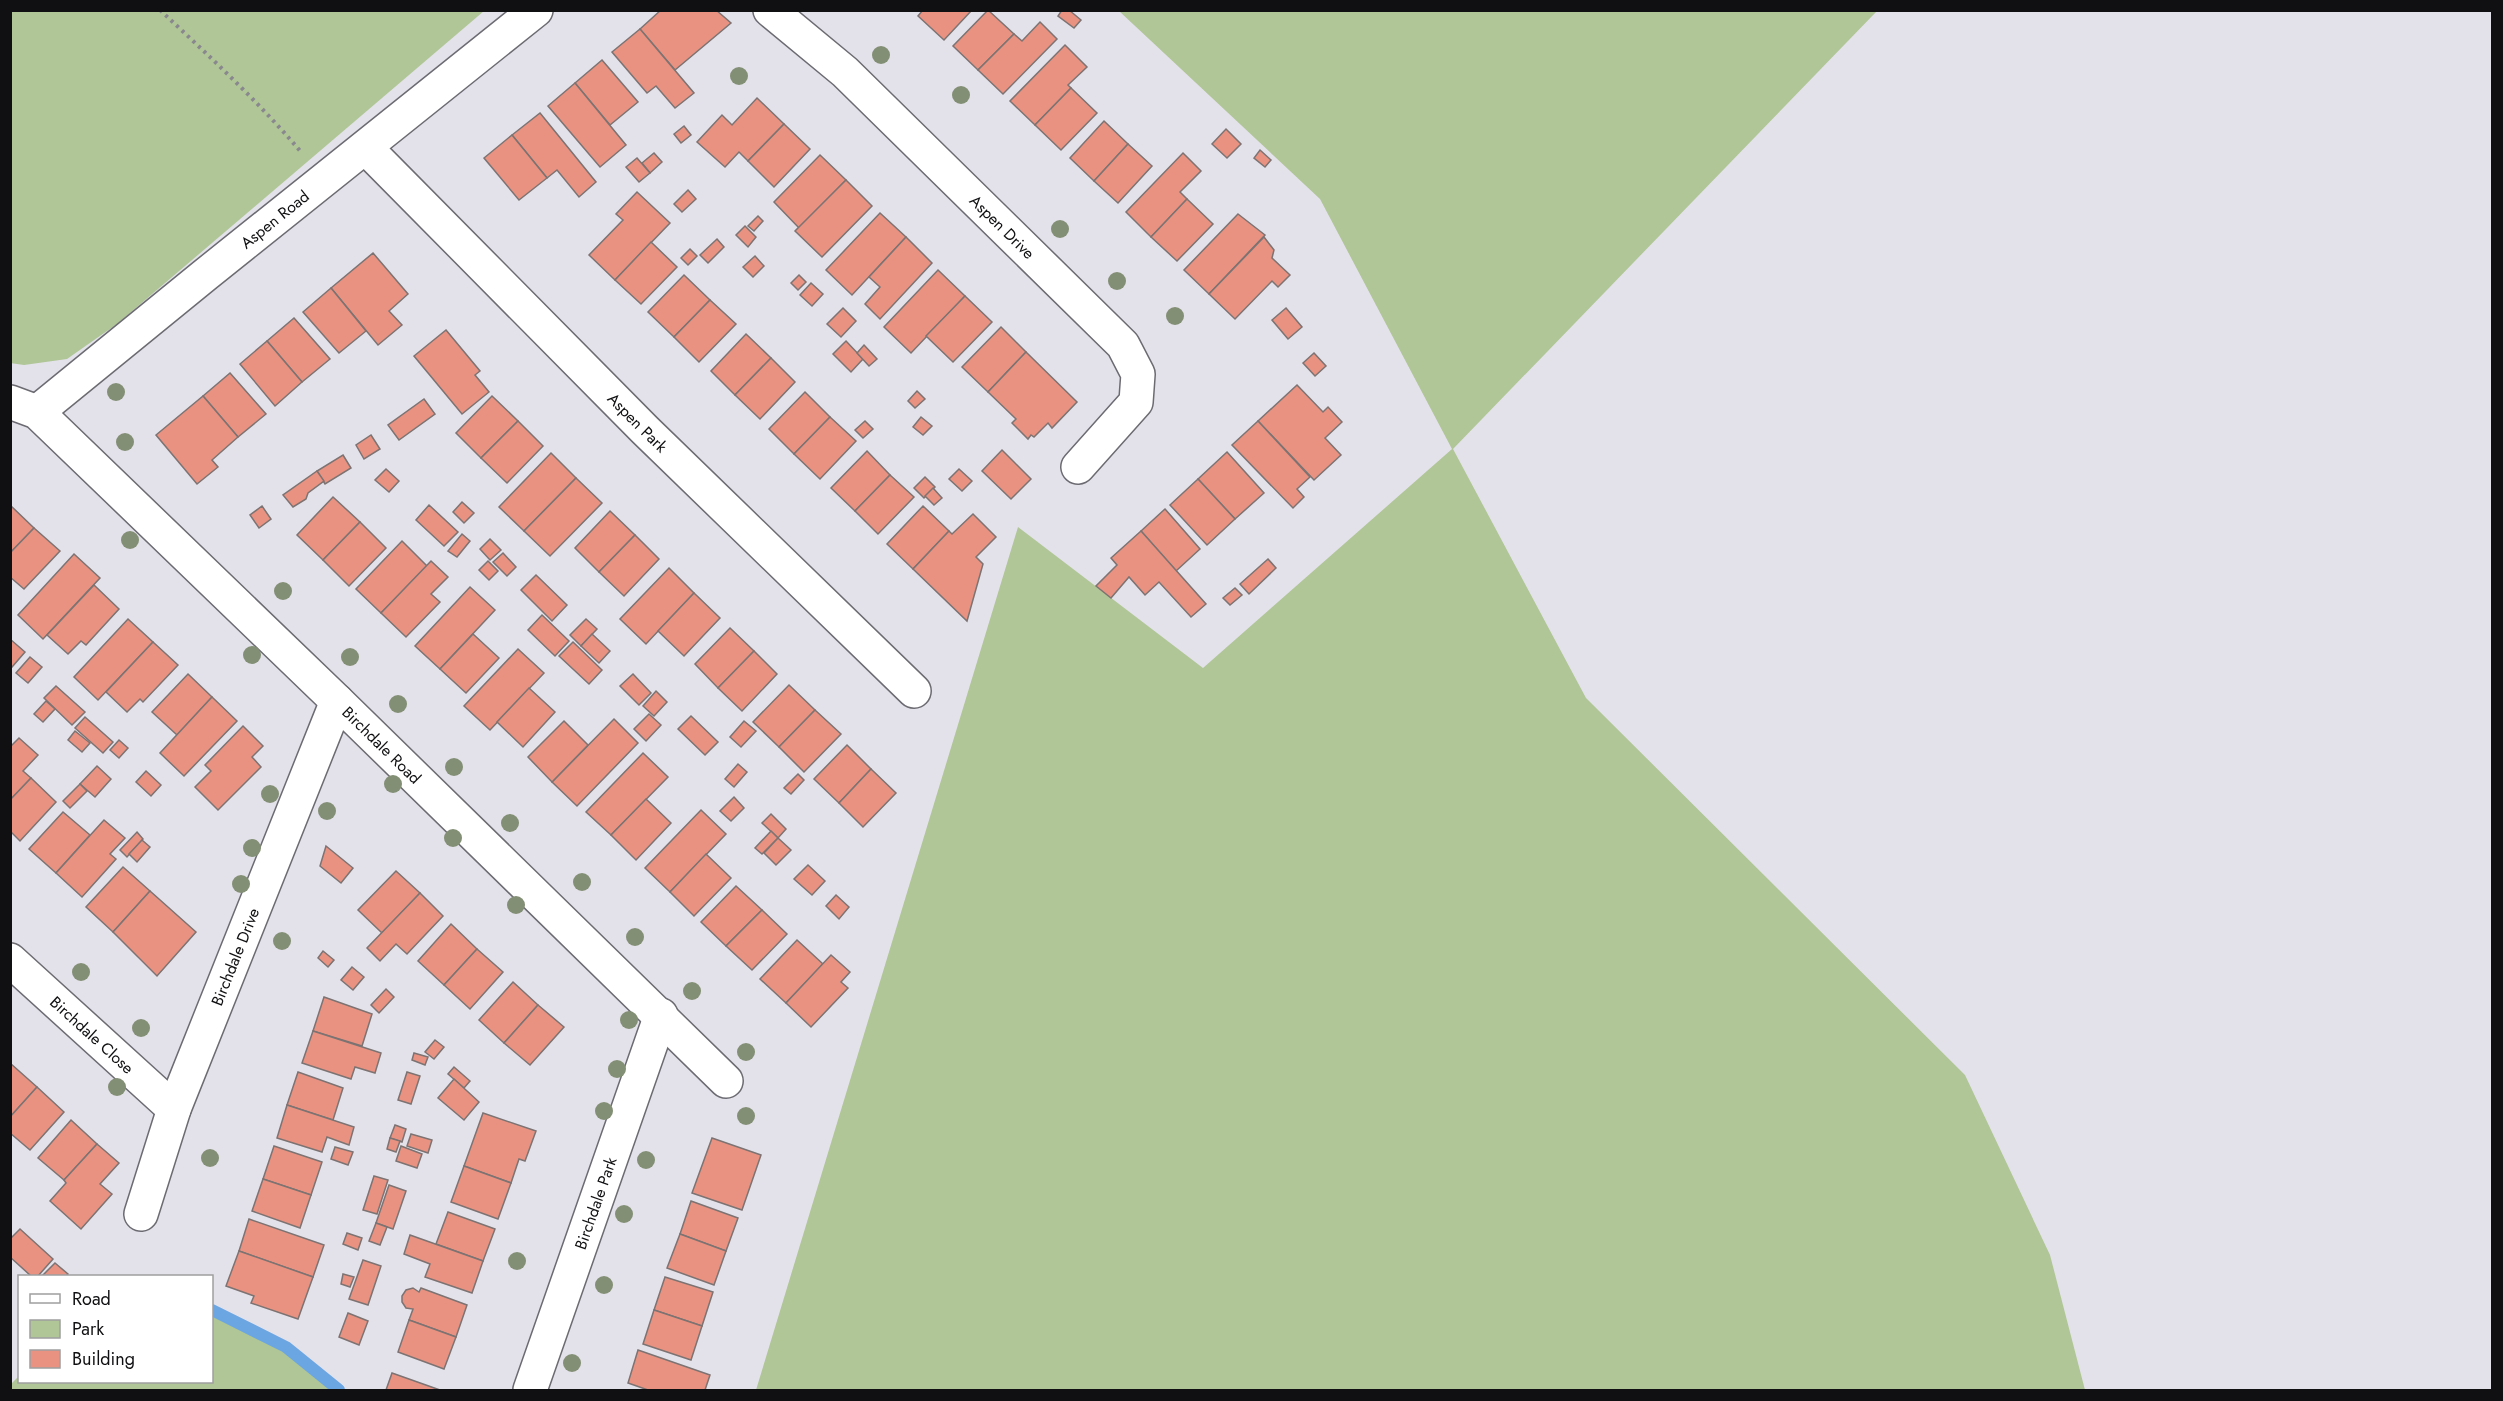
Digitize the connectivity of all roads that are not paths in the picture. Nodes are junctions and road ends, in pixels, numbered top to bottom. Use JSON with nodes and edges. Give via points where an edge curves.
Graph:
{"nodes":[{"id":1,"x":536,"y":10,"type":"edge"},
{"id":2,"x":770,"y":10,"type":"edge"},
{"id":3,"x":366,"y":148,"type":"junction"},
{"id":4,"x":24,"y":407,"type":"edge"},
{"id":5,"x":1078,"y":467,"type":"dead end"},
{"id":6,"x":914,"y":691,"type":"dead end"},
{"id":7,"x":337,"y":701,"type":"junction"},
{"id":8,"x":10,"y":960,"type":"edge"},
{"id":9,"x":661,"y":1016,"type":"junction"},
{"id":10,"x":726,"y":1081,"type":"dead end"},
{"id":11,"x":174,"y":1109,"type":"junction"},
{"id":12,"x":141,"y":1214,"type":"dead end"},
{"id":13,"x":530,"y":1390,"type":"edge"}],
"edges":[{"from":1,"to":3,"type":"street","name":"Aspen Road"},
{"from":2,"to":5,"type":"street","name":"Aspen Drive","via":[[845,72],[1123,345],[1138,374],[1137,402]]},
{"from":3,"to":4,"type":"street","name":"Aspen Road","via":[[205,275]]},
{"from":3,"to":6,"type":"street","name":"Aspen Park","via":[[645,429]]},
{"from":4,"to":7,"type":"street","name":"Birchdale Road"},
{"from":7,"to":9,"type":"street","name":"Birchdale Road"},
{"from":7,"to":11,"type":"street","name":"Birchdale Drive"},
{"from":8,"to":11,"type":"street","name":"Birchdale Close"},
{"from":9,"to":10,"type":"street","name":"Birchdale Road"},
{"from":9,"to":13,"type":"street","name":"Birchdale Park"},
{"from":11,"to":12,"type":"street","name":"Birchdale Drive"}]}
